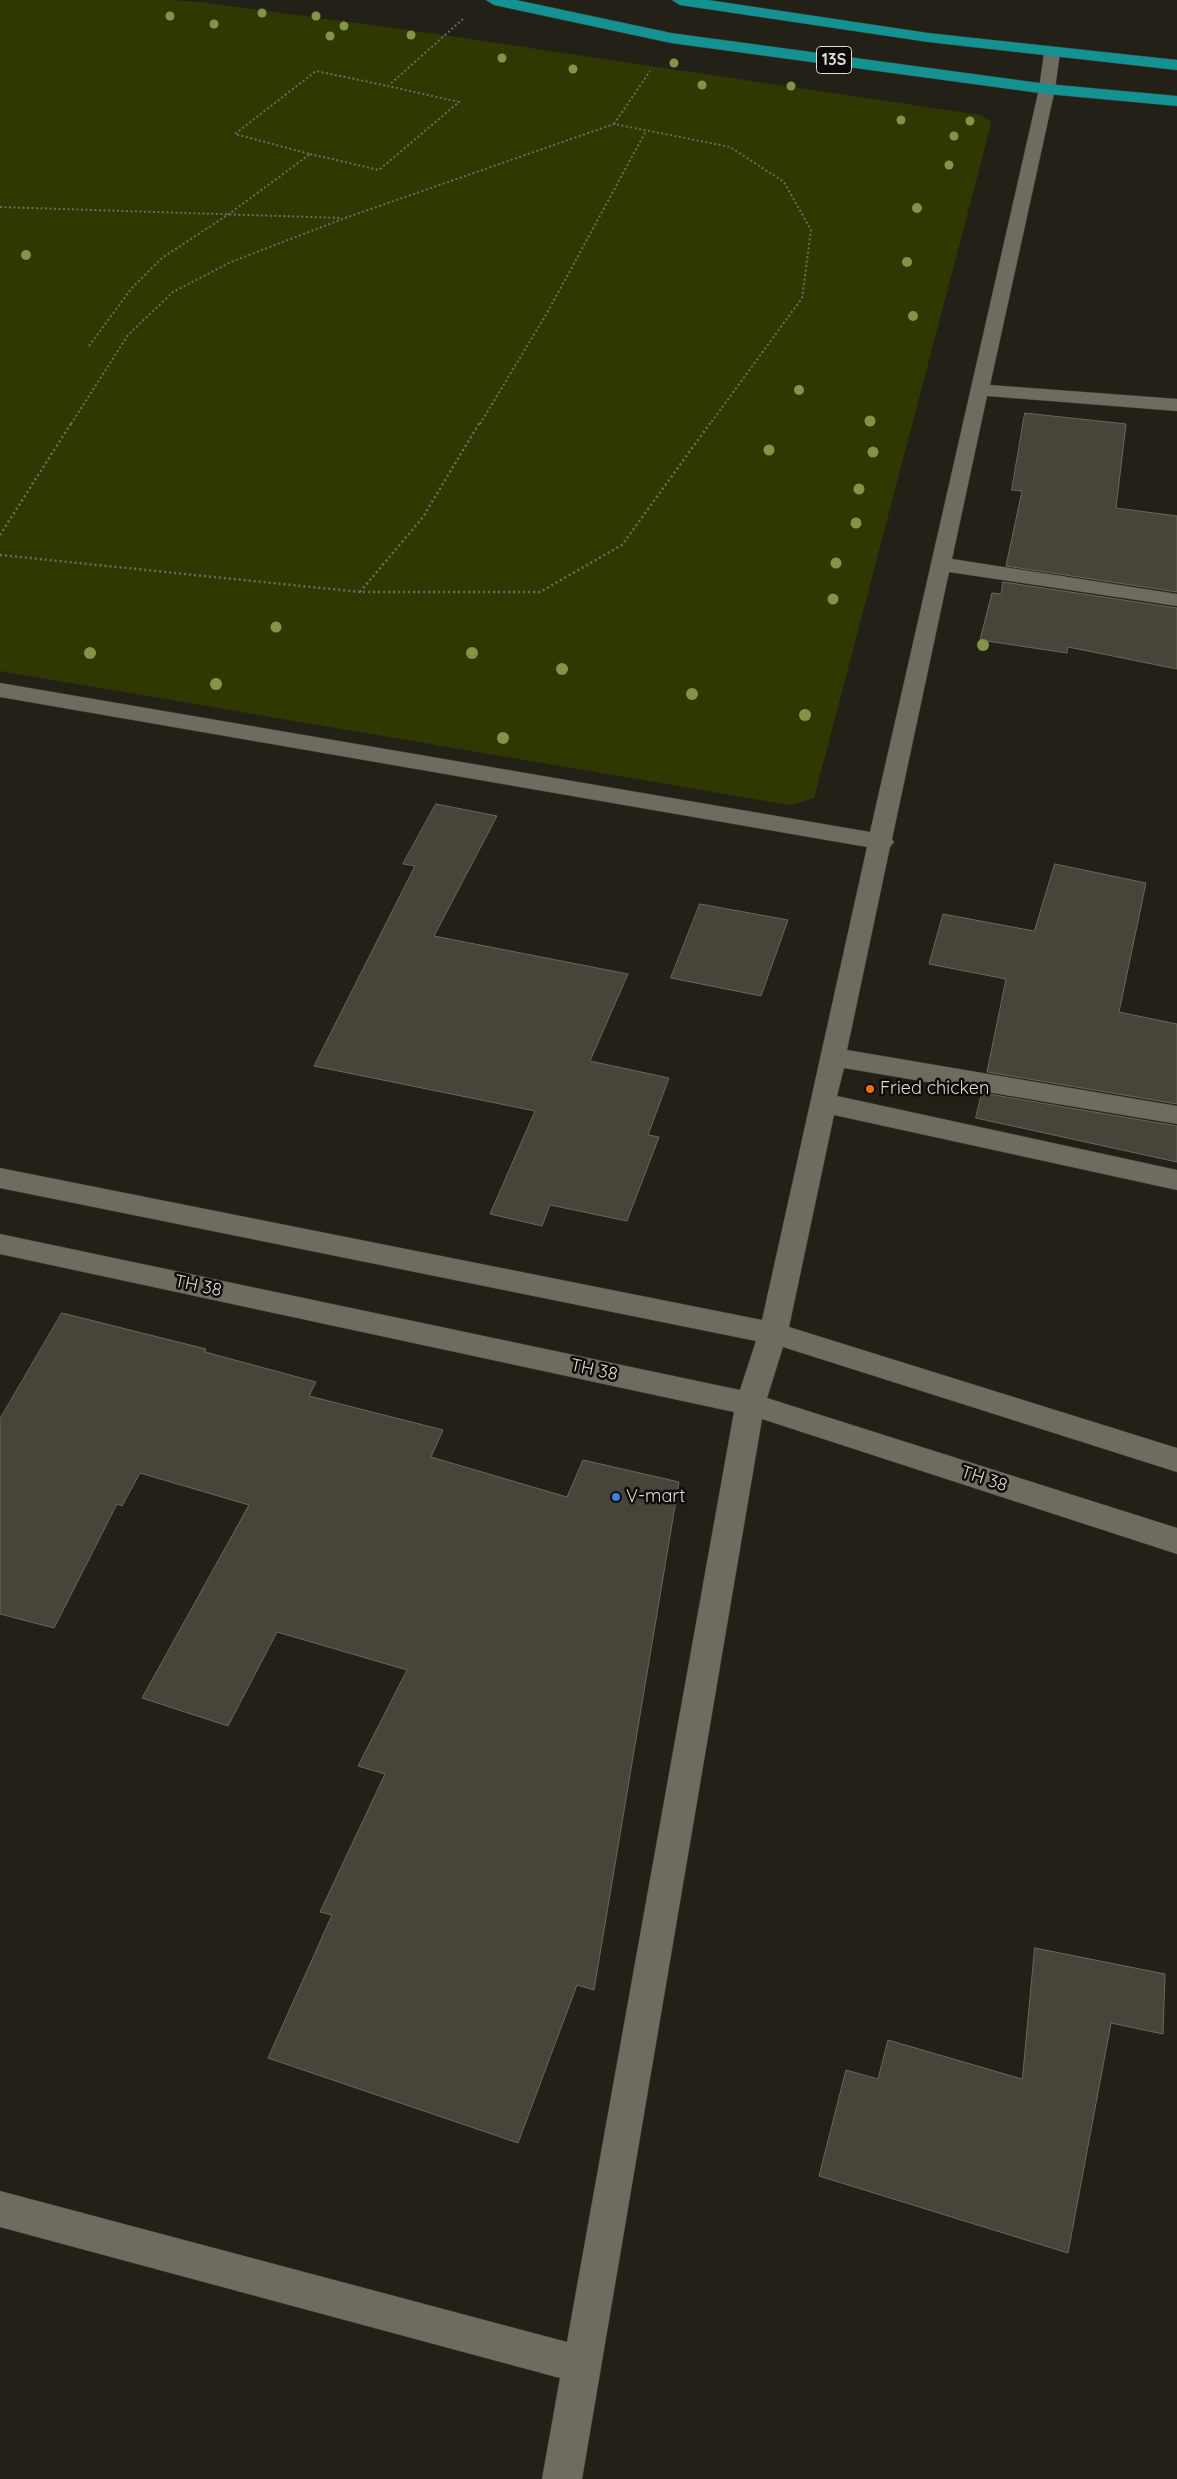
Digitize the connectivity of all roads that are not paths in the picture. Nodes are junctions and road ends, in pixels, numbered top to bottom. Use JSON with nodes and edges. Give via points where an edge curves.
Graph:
{"nodes":[{"id":1,"x":494,"y":0,"type":"edge"},
{"id":2,"x":680,"y":0,"type":"edge"},
{"id":3,"x":1052,"y":53,"type":"junction"},
{"id":4,"x":1177,"y":65,"type":"edge"},
{"id":5,"x":1047,"y":89,"type":"junction"},
{"id":6,"x":1177,"y":101,"type":"edge"},
{"id":7,"x":981,"y":390,"type":"junction"},
{"id":8,"x":1177,"y":405,"type":"edge"},
{"id":9,"x":940,"y":564,"type":"junction"},
{"id":10,"x":1177,"y":600,"type":"edge"},
{"id":11,"x":0,"y":690,"type":"edge"},
{"id":12,"x":882,"y":842,"type":"junction"},
{"id":13,"x":834,"y":1057,"type":"junction"},
{"id":14,"x":824,"y":1103,"type":"junction"},
{"id":15,"x":1177,"y":1115,"type":"edge"},
{"id":16,"x":0,"y":1178,"type":"edge"},
{"id":17,"x":1177,"y":1180,"type":"edge"},
{"id":18,"x":0,"y":1244,"type":"edge"},
{"id":19,"x":773,"y":1333,"type":"junction"},
{"id":20,"x":750,"y":1404,"type":"junction"},
{"id":21,"x":1177,"y":1460,"type":"edge"},
{"id":22,"x":1177,"y":1541,"type":"edge"},
{"id":23,"x":0,"y":2209,"type":"edge"},
{"id":24,"x":582,"y":2365,"type":"junction"},
{"id":25,"x":562,"y":2479,"type":"edge"}],
"edges":[{"from":1,"to":5,"type":"highway","number":"13S","via":[[671,38]]},
{"from":2,"to":3,"type":"highway","number":"13S","via":[[777,17]]},
{"from":3,"to":4,"type":"highway","number":"13S"},
{"from":3,"to":5,"type":"street"},
{"from":5,"to":6,"type":"highway","number":"13S"},
{"from":5,"to":7,"type":"street"},
{"from":7,"to":8,"type":"street"},
{"from":7,"to":9,"type":"street"},
{"from":9,"to":10,"type":"street"},
{"from":9,"to":12,"type":"street"},
{"from":11,"to":12,"type":"street"},
{"from":12,"to":13,"type":"street"},
{"from":13,"to":14,"type":"street"},
{"from":13,"to":15,"type":"street"},
{"from":14,"to":17,"type":"street"},
{"from":14,"to":19,"type":"street"},
{"from":16,"to":19,"type":"street"},
{"from":18,"to":20,"type":"street","name":"TH 38"},
{"from":19,"to":20,"type":"street"},
{"from":19,"to":21,"type":"street"},
{"from":20,"to":22,"type":"street","name":"TH 38"},
{"from":20,"to":24,"type":"street"},
{"from":23,"to":24,"type":"street"},
{"from":24,"to":25,"type":"street"}]}
